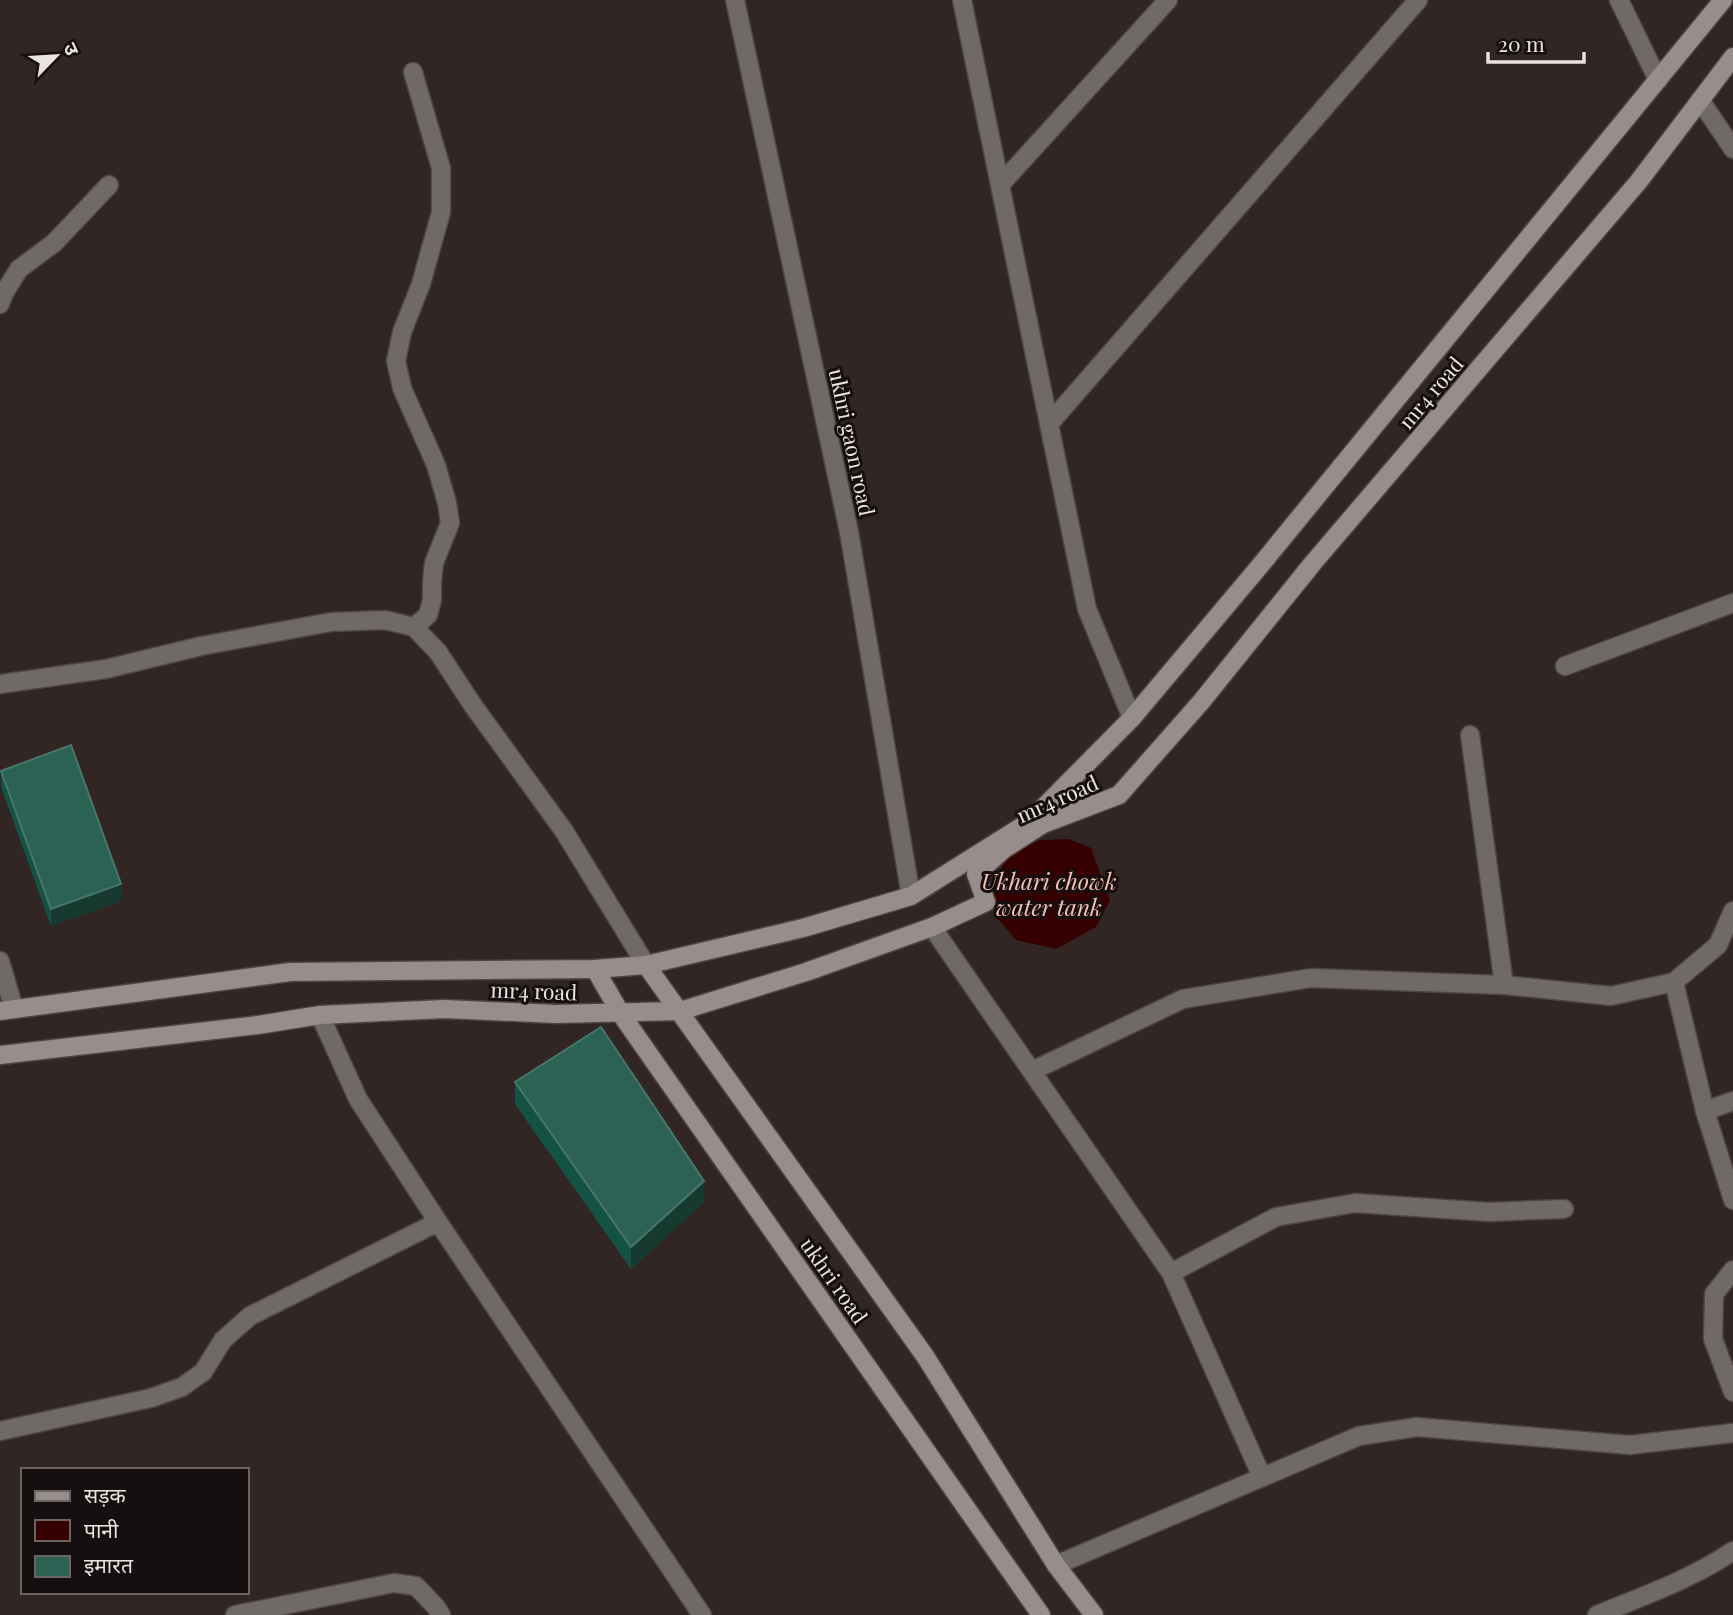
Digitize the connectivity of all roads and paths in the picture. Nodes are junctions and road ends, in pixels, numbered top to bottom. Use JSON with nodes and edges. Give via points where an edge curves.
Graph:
{"nodes":[{"id":1,"x":735,"y":0,"type":"edge"},
{"id":2,"x":962,"y":0,"type":"edge"},
{"id":3,"x":1418,"y":0,"type":"edge"},
{"id":4,"x":1619,"y":0,"type":"edge"},
{"id":5,"x":1723,"y":0,"type":"edge"},
{"id":6,"x":1160,"y":4,"type":"edge"},
{"id":7,"x":1733,"y":57,"type":"edge"},
{"id":8,"x":413,"y":72,"type":"dead end"},
{"id":9,"x":1658,"y":80,"type":"junction"},
{"id":10,"x":1700,"y":100,"type":"junction"},
{"id":11,"x":1733,"y":149,"type":"edge"},
{"id":12,"x":109,"y":185,"type":"dead end"},
{"id":13,"x":1000,"y":185,"type":"junction"},
{"id":14,"x":0,"y":304,"type":"edge"},
{"id":15,"x":1049,"y":424,"type":"junction"},
{"id":16,"x":1733,"y":603,"type":"edge"},
{"id":17,"x":414,"y":627,"type":"junction"},
{"id":18,"x":1565,"y":666,"type":"dead end"},
{"id":19,"x":0,"y":684,"type":"edge"},
{"id":20,"x":1132,"y":718,"type":"junction"},
{"id":21,"x":1470,"y":734,"type":"dead end"},
{"id":22,"x":911,"y":896,"type":"junction"},
{"id":23,"x":1733,"y":911,"type":"edge"},
{"id":24,"x":932,"y":927,"type":"junction"},
{"id":25,"x":0,"y":961,"type":"edge"},
{"id":26,"x":646,"y":965,"type":"junction"},
{"id":27,"x":595,"y":969,"type":"junction"},
{"id":28,"x":1674,"y":982,"type":"junction"},
{"id":29,"x":1503,"y":985,"type":"junction"},
{"id":30,"x":7,"y":1010,"type":"edge"},
{"id":31,"x":680,"y":1011,"type":"junction"},
{"id":32,"x":621,"y":1014,"type":"junction"},
{"id":33,"x":320,"y":1015,"type":"junction"},
{"id":34,"x":0,"y":1055,"type":"edge"},
{"id":35,"x":1032,"y":1071,"type":"junction"},
{"id":36,"x":1733,"y":1101,"type":"edge"},
{"id":37,"x":1705,"y":1111,"type":"junction"},
{"id":38,"x":1733,"y":1200,"type":"edge"},
{"id":39,"x":1564,"y":1209,"type":"dead end"},
{"id":40,"x":438,"y":1222,"type":"junction"},
{"id":41,"x":1733,"y":1269,"type":"edge"},
{"id":42,"x":1171,"y":1273,"type":"junction"},
{"id":43,"x":1733,"y":1392,"type":"edge"},
{"id":44,"x":0,"y":1431,"type":"edge"},
{"id":45,"x":1733,"y":1433,"type":"edge"},
{"id":46,"x":1262,"y":1477,"type":"junction"},
{"id":47,"x":1733,"y":1551,"type":"edge"},
{"id":48,"x":1056,"y":1565,"type":"junction"},
{"id":49,"x":235,"y":1615,"type":"edge"},
{"id":50,"x":441,"y":1615,"type":"edge"},
{"id":51,"x":702,"y":1615,"type":"edge"},
{"id":52,"x":1041,"y":1615,"type":"edge"},
{"id":53,"x":1094,"y":1615,"type":"edge"},
{"id":54,"x":1597,"y":1615,"type":"edge"}],
"edges":[{"from":1,"to":22,"type":"street","name":"ukhri gaon road","via":[[849,532]]},
{"from":2,"to":13,"type":"street"},
{"from":3,"to":15,"type":"street"},
{"from":4,"to":9,"type":"street"},
{"from":5,"to":9,"type":"street","name":"mr4 road"},
{"from":6,"to":13,"type":"street"},
{"from":7,"to":10,"type":"street","name":"mr4 road"},
{"from":8,"to":17,"type":"street","via":[[441,168],[441,212],[396,361],[402,388],[436,465],[450,523],[434,563],[428,615]]},
{"from":9,"to":20,"type":"street","name":"mr4 road"},
{"from":10,"to":11,"type":"street"},
{"from":10,"to":24,"type":"street","name":"mr4 road","via":[[1639,181],[1119,795],[1042,824],[1003,849],[976,874],[986,902]]},
{"from":12,"to":14,"type":"street","via":[[54,243],[19,269]]},
{"from":13,"to":15,"type":"street"},
{"from":15,"to":20,"type":"street","via":[[1087,609]]},
{"from":16,"to":18,"type":"street"},
{"from":17,"to":19,"type":"street","via":[[384,620],[331,622],[106,668]]},
{"from":17,"to":26,"type":"street","via":[[439,652],[564,831]]},
{"from":20,"to":22,"type":"street","name":"mr4 road","via":[[1029,822]]},
{"from":21,"to":29,"type":"street"},
{"from":22,"to":26,"type":"street","name":"mr4 road","via":[[803,928]]},
{"from":23,"to":28,"type":"street","via":[[1718,945]]},
{"from":24,"to":31,"type":"street","name":"mr4 road"},
{"from":24,"to":35,"type":"street"},
{"from":25,"to":30,"type":"street"},
{"from":26,"to":27,"type":"street","name":"mr4 road"},
{"from":26,"to":31,"type":"street"},
{"from":27,"to":30,"type":"street","name":"mr4 road","via":[[290,972]]},
{"from":27,"to":32,"type":"street","name":"ukhri road"},
{"from":28,"to":29,"type":"street","via":[[1611,996]]},
{"from":28,"to":37,"type":"street"},
{"from":29,"to":35,"type":"street","via":[[1311,978],[1183,999]]},
{"from":31,"to":32,"type":"street","name":"mr4 road"},
{"from":31,"to":48,"type":"street","via":[[925,1356]]},
{"from":32,"to":33,"type":"street","name":"mr4 road","via":[[444,1009]]},
{"from":32,"to":52,"type":"street","name":"ukhri road"},
{"from":33,"to":34,"type":"street","name":"mr4 road"},
{"from":33,"to":40,"type":"street","via":[[358,1100]]},
{"from":35,"to":42,"type":"street"},
{"from":36,"to":37,"type":"street"},
{"from":37,"to":38,"type":"street"},
{"from":39,"to":42,"type":"street","via":[[1489,1212],[1355,1203],[1276,1217]]},
{"from":40,"to":44,"type":"street","via":[[250,1315],[223,1340],[203,1372],[182,1387]]},
{"from":40,"to":51,"type":"street"},
{"from":41,"to":43,"type":"street","via":[[1714,1294],[1713,1339]]},
{"from":42,"to":46,"type":"street"},
{"from":45,"to":46,"type":"street","via":[[1630,1445],[1417,1427],[1359,1436]]},
{"from":46,"to":48,"type":"street"},
{"from":47,"to":54,"type":"street","via":[[1660,1590]]},
{"from":48,"to":53,"type":"street"},
{"from":49,"to":50,"type":"street","via":[[394,1583],[416,1586]]}]}
